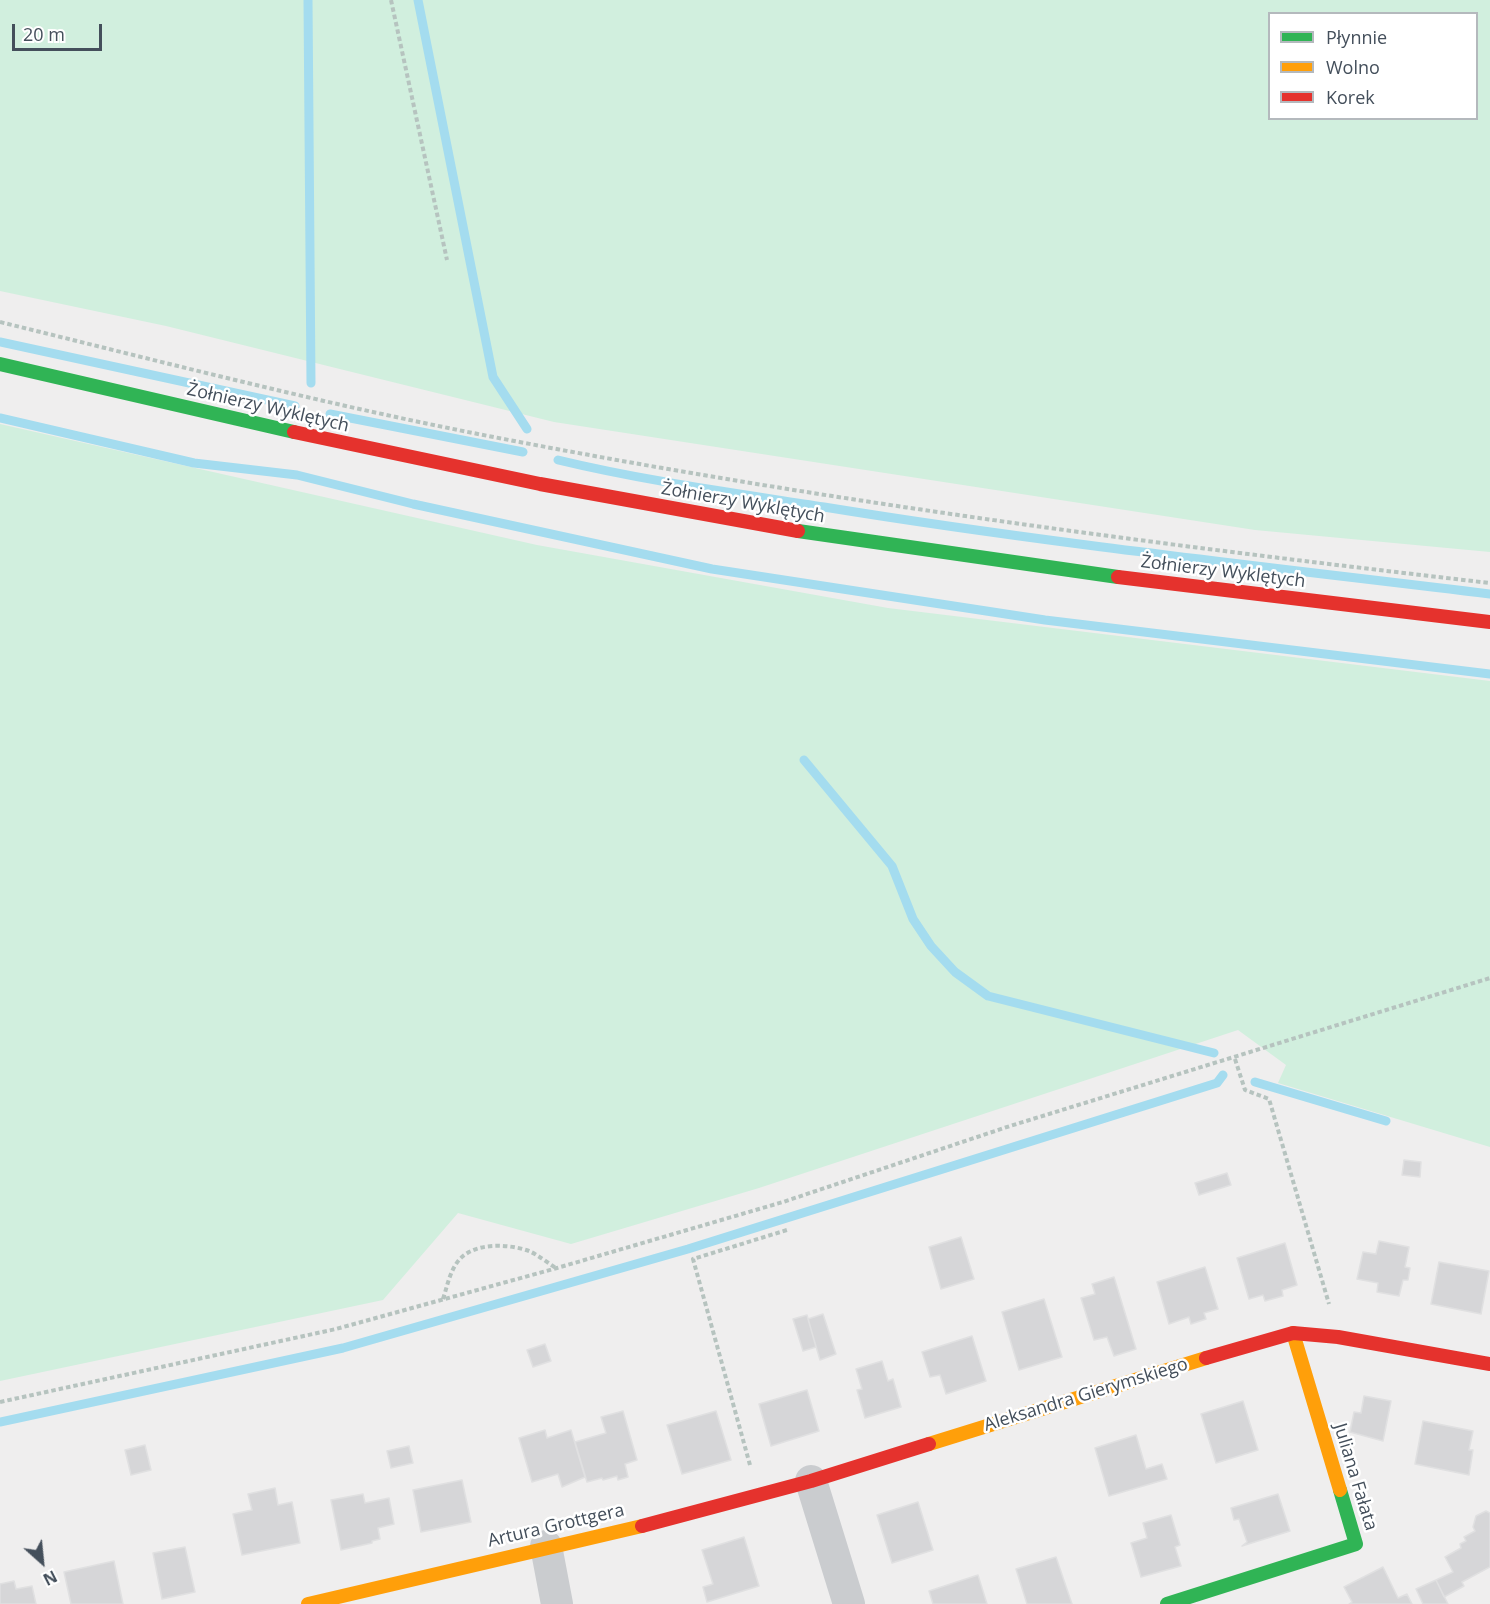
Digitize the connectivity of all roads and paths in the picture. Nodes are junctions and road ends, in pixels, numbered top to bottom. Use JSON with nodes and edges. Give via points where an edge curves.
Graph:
{"nodes":[{"id":1,"x":391,"y":0,"type":"edge"},
{"id":2,"x":447,"y":260,"type":"dead end"},
{"id":3,"x":0,"y":322,"type":"edge"},
{"id":4,"x":0,"y":364,"type":"edge"},
{"id":5,"x":1490,"y":583,"type":"edge"},
{"id":6,"x":1490,"y":622,"type":"edge"},
{"id":7,"x":1490,"y":978,"type":"edge"},
{"id":8,"x":1234,"y":1059,"type":"junction"},
{"id":9,"x":787,"y":1230,"type":"dead end"},
{"id":10,"x":557,"y":1268,"type":"junction"},
{"id":11,"x":443,"y":1300,"type":"junction"},
{"id":12,"x":1293,"y":1333,"type":"junction"},
{"id":13,"x":1338,"y":1337,"type":"junction"},
{"id":14,"x":1490,"y":1364,"type":"edge"},
{"id":15,"x":0,"y":1402,"type":"edge"},
{"id":16,"x":811,"y":1481,"type":"junction"},
{"id":17,"x":758,"y":1495,"type":"junction"},
{"id":18,"x":546,"y":1546,"type":"junction"},
{"id":19,"x":308,"y":1604,"type":"edge"},
{"id":20,"x":557,"y":1604,"type":"edge"},
{"id":21,"x":849,"y":1604,"type":"edge"},
{"id":22,"x":1167,"y":1604,"type":"edge"}],
"edges":[{"from":1,"to":2,"type":"path"},
{"from":3,"to":5,"type":"path","via":[[347,406],[504,439],[1040,528]]},
{"from":4,"to":6,"type":"street","name":"Żołnierzy Wyklętych","via":[[424,461],[721,518],[1040,567]]},
{"from":7,"to":8,"type":"path"},
{"from":8,"to":10,"type":"path","via":[[1010,1126],[783,1202]]},
{"from":8,"to":13,"type":"path","via":[[1245,1090],[1269,1099]]},
{"from":9,"to":17,"type":"path","via":[[693,1259]]},
{"from":10,"to":11,"type":"path"},
{"from":10,"to":11,"type":"path","via":[[529,1251],[505,1246],[471,1251],[457,1262]]},
{"from":11,"to":15,"type":"path","via":[[336,1329]]},
{"from":12,"to":13,"type":"street","name":"Aleksandra Gierymskiego"},
{"from":12,"to":16,"type":"street","name":"Aleksandra Gierymskiego"},
{"from":12,"to":22,"type":"street","name":"Juliana Fałata","via":[[1356,1544]]},
{"from":13,"to":14,"type":"street","name":"Aleksandra Gierymskiego"},
{"from":16,"to":17,"type":"street","name":"Artura Grottgera"},
{"from":16,"to":21,"type":"street"},
{"from":17,"to":18,"type":"street","name":"Artura Grottgera","via":[[682,1517]]},
{"from":18,"to":19,"type":"street","name":"Artura Grottgera"},
{"from":18,"to":20,"type":"street"}]}
